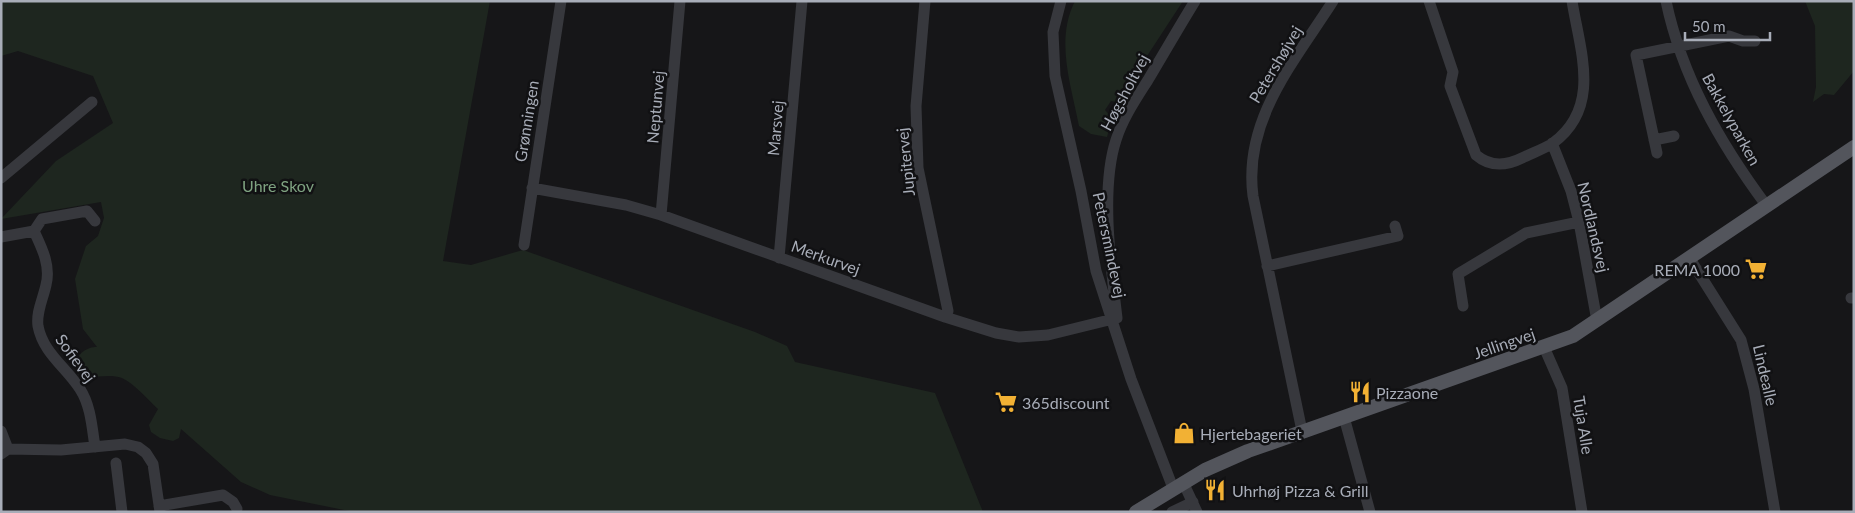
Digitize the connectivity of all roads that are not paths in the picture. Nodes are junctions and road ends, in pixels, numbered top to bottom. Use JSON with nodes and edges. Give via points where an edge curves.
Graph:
{"nodes":[{"id":1,"x":561,"y":1,"type":"edge"},
{"id":2,"x":680,"y":1,"type":"edge"},
{"id":3,"x":802,"y":1,"type":"edge"},
{"id":4,"x":925,"y":1,"type":"edge"},
{"id":5,"x":1062,"y":1,"type":"edge"},
{"id":6,"x":1195,"y":1,"type":"edge"},
{"id":7,"x":1333,"y":1,"type":"edge"},
{"id":8,"x":1429,"y":1,"type":"edge"},
{"id":9,"x":1572,"y":1,"type":"edge"},
{"id":10,"x":1666,"y":1,"type":"edge"},
{"id":11,"x":1755,"y":40,"type":"dead end"},
{"id":12,"x":1678,"y":46,"type":"junction"},
{"id":13,"x":92,"y":102,"type":"dead end"},
{"id":14,"x":1674,"y":136,"type":"dead end"},
{"id":15,"x":1654,"y":140,"type":"junction"},
{"id":16,"x":1552,"y":143,"type":"junction"},
{"id":17,"x":1854,"y":147,"type":"edge"},
{"id":18,"x":1657,"y":153,"type":"dead end"},
{"id":19,"x":1,"y":178,"type":"edge"},
{"id":20,"x":532,"y":188,"type":"junction"},
{"id":21,"x":1766,"y":204,"type":"junction"},
{"id":22,"x":661,"y":215,"type":"junction"},
{"id":23,"x":95,"y":221,"type":"dead end"},
{"id":24,"x":1579,"y":222,"type":"junction"},
{"id":25,"x":1395,"y":226,"type":"dead end"},
{"id":26,"x":34,"y":230,"type":"junction"},
{"id":27,"x":1,"y":237,"type":"edge"},
{"id":28,"x":524,"y":245,"type":"dead end"},
{"id":29,"x":779,"y":258,"type":"junction"},
{"id":30,"x":1690,"y":259,"type":"junction"},
{"id":31,"x":1267,"y":266,"type":"junction"},
{"id":32,"x":1464,"y":306,"type":"dead end"},
{"id":33,"x":945,"y":317,"type":"junction"},
{"id":34,"x":1110,"y":320,"type":"junction"},
{"id":35,"x":1597,"y":321,"type":"junction"},
{"id":36,"x":1544,"y":347,"type":"junction"},
{"id":37,"x":1344,"y":418,"type":"junction"},
{"id":38,"x":1,"y":431,"type":"edge"},
{"id":39,"x":1302,"y":431,"type":"junction"},
{"id":40,"x":95,"y":447,"type":"junction"},
{"id":41,"x":4,"y":451,"type":"edge"},
{"id":42,"x":116,"y":463,"type":"dead end"},
{"id":43,"x":1178,"y":485,"type":"junction"},
{"id":44,"x":1195,"y":507,"type":"edge"},
{"id":45,"x":159,"y":509,"type":"edge"},
{"id":46,"x":237,"y":509,"type":"dead end"},
{"id":47,"x":122,"y":512,"type":"edge"},
{"id":48,"x":1136,"y":512,"type":"edge"},
{"id":49,"x":1172,"y":512,"type":"edge"},
{"id":50,"x":1370,"y":512,"type":"edge"},
{"id":51,"x":1582,"y":512,"type":"edge"},
{"id":52,"x":1775,"y":512,"type":"edge"}],
"edges":[{"from":1,"to":20,"type":"street","name":"Grønningen"},
{"from":2,"to":22,"type":"street","name":"Neptunvej"},
{"from":3,"to":29,"type":"street","name":"Marsvej"},
{"from":4,"to":33,"type":"street","name":"Jupitervej","via":[[916,106],[918,168],[948,311]]},
{"from":5,"to":34,"type":"street","name":"Petersmindevej","via":[[1053,32],[1055,76],[1096,271]]},
{"from":6,"to":34,"type":"street","name":"Høgsholtvej","via":[[1126,115],[1116,140],[1110,164],[1109,222],[1117,318]]},
{"from":7,"to":31,"type":"street","name":"Petershøjvej","via":[[1267,105],[1253,149],[1251,178]]},
{"from":8,"to":16,"type":"street","via":[[1453,72],[1450,86],[1476,155],[1484,162],[1496,165],[1514,162]]},
{"from":9,"to":16,"type":"street","via":[[1585,90],[1571,125]]},
{"from":10,"to":12,"type":"street","name":"Bakkelyparken"},
{"from":11,"to":12,"type":"street","via":[[1743,41],[1729,36]]},
{"from":12,"to":15,"type":"street","via":[[1636,54]]},
{"from":12,"to":21,"type":"street","name":"Bakkelyparken","via":[[1693,86],[1717,132]]},
{"from":13,"to":19,"type":"street"},
{"from":14,"to":15,"type":"street"},
{"from":15,"to":18,"type":"street"},
{"from":16,"to":24,"type":"street","name":"Nordlandsvej","via":[[1571,190]]},
{"from":17,"to":21,"type":"main road","name":"Jellingvej"},
{"from":20,"to":22,"type":"street","name":"Merkurvej","via":[[626,205]]},
{"from":20,"to":28,"type":"street","name":"Grønningen"},
{"from":21,"to":30,"type":"main road","name":"Jellingvej"},
{"from":22,"to":29,"type":"street","name":"Merkurvej"},
{"from":23,"to":26,"type":"street","via":[[87,211],[42,219]]},
{"from":24,"to":32,"type":"street","via":[[1526,233],[1458,274]]},
{"from":24,"to":35,"type":"street","name":"Nordlandsvej"},
{"from":25,"to":31,"type":"street","via":[[1398,236]]},
{"from":26,"to":27,"type":"street"},
{"from":26,"to":40,"type":"street","name":"Sofievej","via":[[47,269],[38,325],[47,351],[75,381],[86,402]]},
{"from":29,"to":33,"type":"street","name":"Merkurvej"},
{"from":30,"to":35,"type":"main road","name":"Jellingvej"},
{"from":30,"to":52,"type":"street","name":"Lindealle","via":[[1741,340],[1753,382]]},
{"from":31,"to":39,"type":"street","name":"Petershøjvej"},
{"from":33,"to":34,"type":"street","name":"Merkurvej","via":[[1020,337],[1048,336]]},
{"from":34,"to":43,"type":"street","name":"Petersmindevej"},
{"from":35,"to":36,"type":"main road","name":"Jellingvej"},
{"from":36,"to":37,"type":"main road","name":"Jellingvej"},
{"from":36,"to":51,"type":"street","name":"Tuja Alle","via":[[1562,388]]},
{"from":37,"to":39,"type":"main road","name":"Jellingvej"},
{"from":37,"to":50,"type":"street"},
{"from":38,"to":41,"type":"street"},
{"from":39,"to":43,"type":"main road","name":"Jellingvej","via":[[1211,467]]},
{"from":40,"to":41,"type":"street"},
{"from":40,"to":45,"type":"street","via":[[125,444],[146,453],[153,464]]},
{"from":42,"to":47,"type":"street"},
{"from":43,"to":44,"type":"street","name":"Petersmindevej"},
{"from":43,"to":48,"type":"main road","name":"Jellingvej"},
{"from":44,"to":49,"type":"street"},
{"from":45,"to":46,"type":"street","via":[[223,495]]}]}
